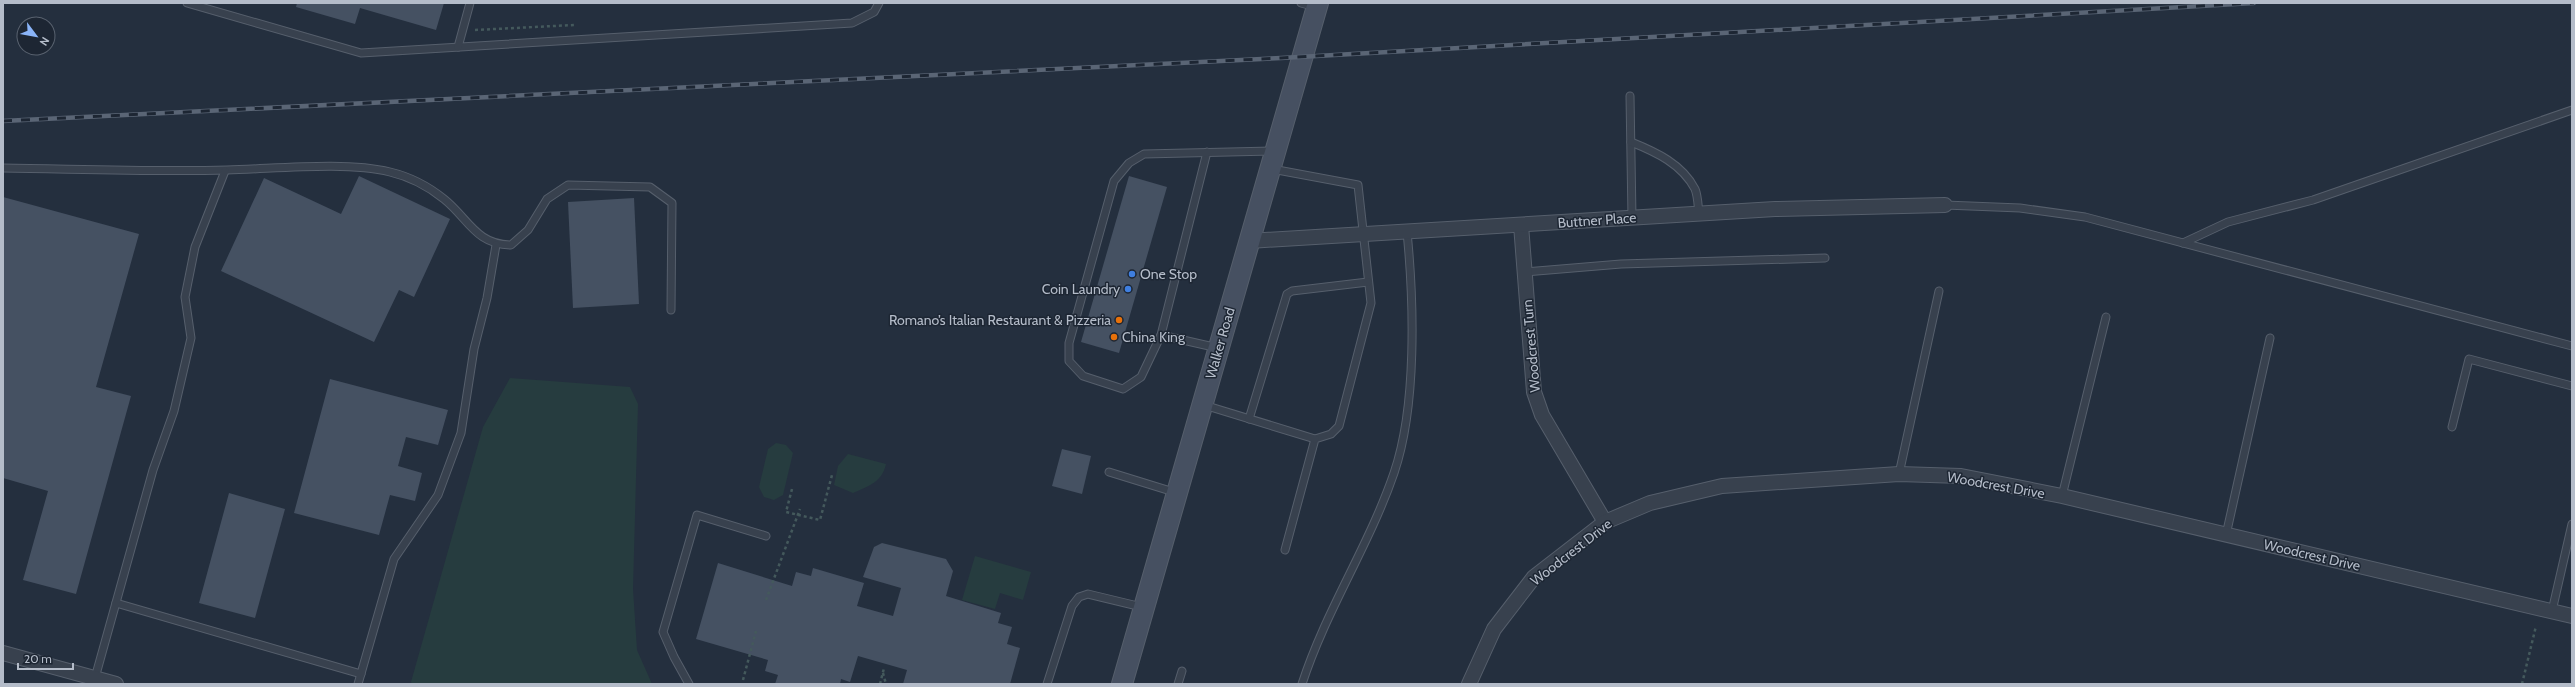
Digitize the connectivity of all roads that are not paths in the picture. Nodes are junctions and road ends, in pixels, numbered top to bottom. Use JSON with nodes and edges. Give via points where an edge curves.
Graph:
{"nodes":[{"id":1,"x":186,"y":3,"type":"edge"},
{"id":2,"x":470,"y":3,"type":"edge"},
{"id":3,"x":879,"y":3,"type":"edge"},
{"id":4,"x":1312,"y":5,"type":"edge"},
{"id":5,"x":458,"y":47,"type":"junction"},
{"id":6,"x":1630,"y":96,"type":"dead end"},
{"id":7,"x":2572,"y":110,"type":"edge"},
{"id":8,"x":1631,"y":142,"type":"junction"},
{"id":9,"x":1207,"y":152,"type":"junction"},
{"id":10,"x":1273,"y":160,"type":"junction"},
{"id":11,"x":3,"y":168,"type":"edge"},
{"id":12,"x":225,"y":171,"type":"junction"},
{"id":13,"x":1945,"y":205,"type":"joint"},
{"id":14,"x":1699,"y":214,"type":"junction"},
{"id":15,"x":1632,"y":218,"type":"junction"},
{"id":16,"x":1521,"y":225,"type":"junction"},
{"id":17,"x":1407,"y":232,"type":"junction"},
{"id":18,"x":1363,"y":234,"type":"junction"},
{"id":19,"x":1249,"y":241,"type":"junction"},
{"id":20,"x":2183,"y":244,"type":"junction"},
{"id":21,"x":496,"y":245,"type":"junction"},
{"id":22,"x":1825,"y":258,"type":"dead end"},
{"id":23,"x":1525,"y":272,"type":"junction"},
{"id":24,"x":1368,"y":282,"type":"junction"},
{"id":25,"x":1940,"y":291,"type":"dead end"},
{"id":26,"x":672,"y":310,"type":"dead end"},
{"id":27,"x":2106,"y":317,"type":"dead end"},
{"id":28,"x":1161,"y":335,"type":"junction"},
{"id":29,"x":2270,"y":338,"type":"dead end"},
{"id":30,"x":2572,"y":346,"type":"edge"},
{"id":31,"x":1219,"y":348,"type":"junction"},
{"id":32,"x":2572,"y":386,"type":"edge"},
{"id":33,"x":1202,"y":404,"type":"junction"},
{"id":34,"x":1249,"y":419,"type":"junction"},
{"id":35,"x":2452,"y":427,"type":"dead end"},
{"id":36,"x":1315,"y":439,"type":"junction"},
{"id":37,"x":1109,"y":472,"type":"dead end"},
{"id":38,"x":1899,"y":474,"type":"junction"},
{"id":39,"x":1177,"y":493,"type":"junction"},
{"id":40,"x":2062,"y":496,"type":"junction"},
{"id":41,"x":1605,"y":522,"type":"junction"},
{"id":42,"x":2572,"y":524,"type":"edge"},
{"id":43,"x":2226,"y":535,"type":"junction"},
{"id":44,"x":766,"y":536,"type":"dead end"},
{"id":45,"x":1285,"y":550,"type":"dead end"},
{"id":46,"x":116,"y":603,"type":"junction"},
{"id":47,"x":1144,"y":607,"type":"junction"},
{"id":48,"x":2552,"y":611,"type":"junction"},
{"id":49,"x":2572,"y":616,"type":"edge"},
{"id":50,"x":3,"y":654,"type":"edge"},
{"id":51,"x":1182,"y":671,"type":"dead end"},
{"id":52,"x":361,"y":674,"type":"junction"},
{"id":53,"x":95,"y":678,"type":"junction"},
{"id":54,"x":116,"y":684,"type":"edge"},
{"id":55,"x":358,"y":684,"type":"edge"},
{"id":56,"x":689,"y":684,"type":"edge"},
{"id":57,"x":1048,"y":684,"type":"edge"},
{"id":58,"x":1122,"y":684,"type":"edge"},
{"id":59,"x":1178,"y":684,"type":"edge"},
{"id":60,"x":1302,"y":684,"type":"edge"},
{"id":61,"x":1469,"y":684,"type":"edge"}],
"edges":[{"from":1,"to":5,"type":"lane","via":[[361,53]]},
{"from":2,"to":5,"type":"lane"},
{"from":3,"to":5,"type":"lane","via":[[874,12],[852,23]]},
{"from":4,"to":10,"type":"street","name":"Walker Road"},
{"from":6,"to":8,"type":"lane"},
{"from":7,"to":20,"type":"lane","via":[[2313,200],[2228,222]]},
{"from":8,"to":14,"type":"lane","via":[[1659,153],[1683,173],[1696,190]]},
{"from":8,"to":15,"type":"lane"},
{"from":9,"to":10,"type":"lane"},
{"from":9,"to":28,"type":"lane"},
{"from":9,"to":28,"type":"lane","via":[[1144,154],[1129,163],[1114,181],[1069,343],[1069,361],[1083,376],[1123,389],[1141,377]]},
{"from":10,"to":18,"type":"lane","via":[[1358,185]]},
{"from":10,"to":19,"type":"street","name":"Walker Road"},
{"from":11,"to":12,"type":"lane"},
{"from":12,"to":21,"type":"lane","via":[[357,167],[390,172],[419,181],[445,199],[485,239]]},
{"from":12,"to":46,"type":"lane","via":[[195,247],[185,297],[191,338],[174,411],[153,470]]},
{"from":13,"to":14,"type":"street","name":"Buttner Place","via":[[1775,209]]},
{"from":13,"to":20,"type":"lane","via":[[2020,208],[2085,217]]},
{"from":14,"to":15,"type":"street","name":"Buttner Place"},
{"from":15,"to":16,"type":"street","name":"Buttner Place"},
{"from":16,"to":17,"type":"street","name":"Buttner Place"},
{"from":16,"to":23,"type":"street","name":"Woodcrest Turn"},
{"from":17,"to":18,"type":"street","name":"Buttner Place"},
{"from":17,"to":60,"type":"lane","via":[[1413,290],[1409,396],[1395,471],[1378,515],[1327,618]]},
{"from":18,"to":19,"type":"street","name":"Buttner Place"},
{"from":18,"to":24,"type":"lane"},
{"from":19,"to":31,"type":"street","name":"Walker Road"},
{"from":20,"to":30,"type":"lane"},
{"from":21,"to":26,"type":"lane","via":[[511,245],[528,230],[547,199],[568,185],[650,187],[672,203]]},
{"from":21,"to":52,"type":"lane","via":[[487,298],[474,349],[461,433],[438,495],[394,560]]},
{"from":22,"to":23,"type":"lane","via":[[1621,264]]},
{"from":23,"to":41,"type":"street","name":"Woodcrest Turn","via":[[1534,392],[1542,415]]},
{"from":24,"to":34,"type":"lane","via":[[1292,290],[1286,294]]},
{"from":24,"to":36,"type":"lane","via":[[1371,304],[1339,426],[1331,434]]},
{"from":25,"to":38,"type":"lane"},
{"from":27,"to":40,"type":"lane"},
{"from":28,"to":31,"type":"lane"},
{"from":29,"to":43,"type":"lane"},
{"from":31,"to":33,"type":"street","name":"Walker Road"},
{"from":32,"to":35,"type":"lane","via":[[2469,359]]},
{"from":33,"to":34,"type":"lane"},
{"from":33,"to":39,"type":"street","name":"Walker Road"},
{"from":34,"to":36,"type":"lane"},
{"from":36,"to":45,"type":"lane"},
{"from":37,"to":39,"type":"lane"},
{"from":38,"to":40,"type":"street","name":"Woodcrest Drive","via":[[1961,476]]},
{"from":38,"to":41,"type":"street","name":"Woodcrest Drive","via":[[1722,486],[1650,502]]},
{"from":39,"to":47,"type":"street","name":"Walker Road"},
{"from":40,"to":43,"type":"street","name":"Woodcrest Drive"},
{"from":41,"to":61,"type":"street","name":"Woodcrest Drive","via":[[1534,577],[1494,629]]},
{"from":42,"to":48,"type":"lane"},
{"from":43,"to":48,"type":"street","name":"Woodcrest Drive"},
{"from":44,"to":56,"type":"lane","via":[[697,515],[663,632]]},
{"from":46,"to":52,"type":"lane"},
{"from":46,"to":53,"type":"lane"},
{"from":47,"to":57,"type":"lane","via":[[1088,594],[1079,597],[1072,606]]},
{"from":47,"to":58,"type":"street","name":"Walker Road"},
{"from":48,"to":49,"type":"street","name":"Woodcrest Drive"},
{"from":50,"to":53,"type":"street"},
{"from":51,"to":59,"type":"lane"},
{"from":52,"to":55,"type":"lane"},
{"from":53,"to":54,"type":"street"}]}
